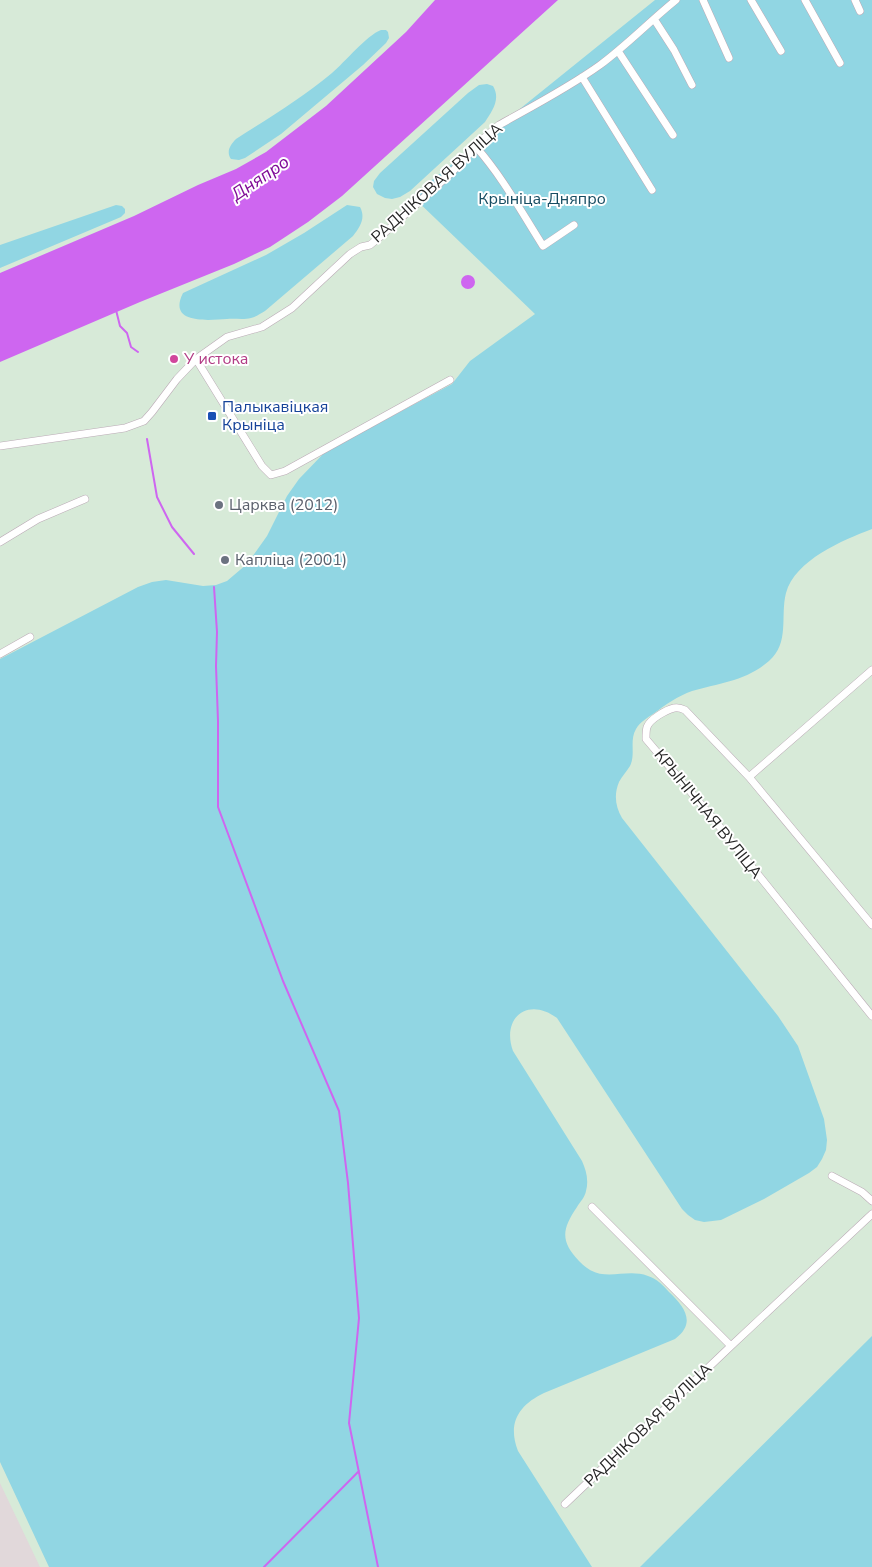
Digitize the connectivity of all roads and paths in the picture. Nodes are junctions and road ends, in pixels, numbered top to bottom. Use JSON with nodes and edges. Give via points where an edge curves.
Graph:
{"nodes":[{"id":1,"x":676,"y":0,"type":"edge"},
{"id":2,"x":703,"y":0,"type":"edge"},
{"id":3,"x":751,"y":0,"type":"edge"},
{"id":4,"x":805,"y":0,"type":"edge"},
{"id":5,"x":855,"y":0,"type":"edge"},
{"id":6,"x":860,"y":11,"type":"dead end"},
{"id":7,"x":654,"y":19,"type":"junction"},
{"id":8,"x":618,"y":51,"type":"junction"},
{"id":9,"x":781,"y":51,"type":"dead end"},
{"id":10,"x":730,"y":58,"type":"dead end"},
{"id":11,"x":840,"y":63,"type":"dead end"},
{"id":12,"x":582,"y":78,"type":"junction"},
{"id":13,"x":692,"y":85,"type":"dead end"},
{"id":14,"x":672,"y":135,"type":"dead end"},
{"id":15,"x":476,"y":146,"type":"junction"},
{"id":16,"x":652,"y":190,"type":"dead end"},
{"id":17,"x":574,"y":225,"type":"dead end"},
{"id":18,"x":196,"y":359,"type":"junction"},
{"id":19,"x":450,"y":380,"type":"dead end"},
{"id":20,"x":0,"y":446,"type":"edge"},
{"id":21,"x":86,"y":499,"type":"dead end"},
{"id":22,"x":0,"y":542,"type":"edge"},
{"id":23,"x":30,"y":637,"type":"dead end"},
{"id":24,"x":0,"y":654,"type":"edge"},
{"id":25,"x":872,"y":670,"type":"edge"},
{"id":26,"x":748,"y":777,"type":"junction"},
{"id":27,"x":872,"y":925,"type":"edge"},
{"id":28,"x":872,"y":1016,"type":"edge"},
{"id":29,"x":832,"y":1176,"type":"dead end"},
{"id":30,"x":872,"y":1201,"type":"edge"},
{"id":31,"x":592,"y":1207,"type":"dead end"},
{"id":32,"x":872,"y":1214,"type":"edge"},
{"id":33,"x":731,"y":1346,"type":"junction"},
{"id":34,"x":565,"y":1504,"type":"dead end"}],
"edges":[{"from":1,"to":7,"type":"street","name":"РАДНІКОВАЯ ВУЛІЦА"},
{"from":2,"to":10,"type":"street"},
{"from":3,"to":9,"type":"street"},
{"from":4,"to":11,"type":"street"},
{"from":5,"to":6,"type":"street"},
{"from":7,"to":8,"type":"street","name":"РАДНІКОВАЯ ВУЛІЦА"},
{"from":7,"to":13,"type":"street"},
{"from":8,"to":12,"type":"street","name":"РАДНІКОВАЯ ВУЛІЦА"},
{"from":8,"to":14,"type":"street"},
{"from":12,"to":15,"type":"street","name":"РАДНІКОВАЯ ВУЛІЦА","via":[[499,125]]},
{"from":12,"to":16,"type":"street"},
{"from":15,"to":17,"type":"street","via":[[543,246]]},
{"from":15,"to":18,"type":"street","name":"РАДНІКОВАЯ ВУЛІЦА","via":[[381,236],[350,254],[292,308],[262,327],[227,337]]},
{"from":18,"to":19,"type":"street","via":[[262,466],[271,475],[285,471]]},
{"from":18,"to":20,"type":"street","name":"РАДНІКОВАЯ ВУЛІЦА","via":[[144,421],[125,428]]},
{"from":21,"to":22,"type":"street","via":[[38,519]]},
{"from":23,"to":24,"type":"street"},
{"from":25,"to":26,"type":"street"},
{"from":26,"to":27,"type":"street"},
{"from":26,"to":28,"type":"street","name":"КРЫНІЧНАЯ ВУЛІЦА","via":[[680,707],[662,714],[646,729],[646,739]]},
{"from":29,"to":30,"type":"street"},
{"from":31,"to":33,"type":"street"},
{"from":32,"to":33,"type":"street","name":"РАДНІКОВАЯ ВУЛІЦА"},
{"from":33,"to":34,"type":"street","name":"РАДНІКОВАЯ ВУЛІЦА"}]}
